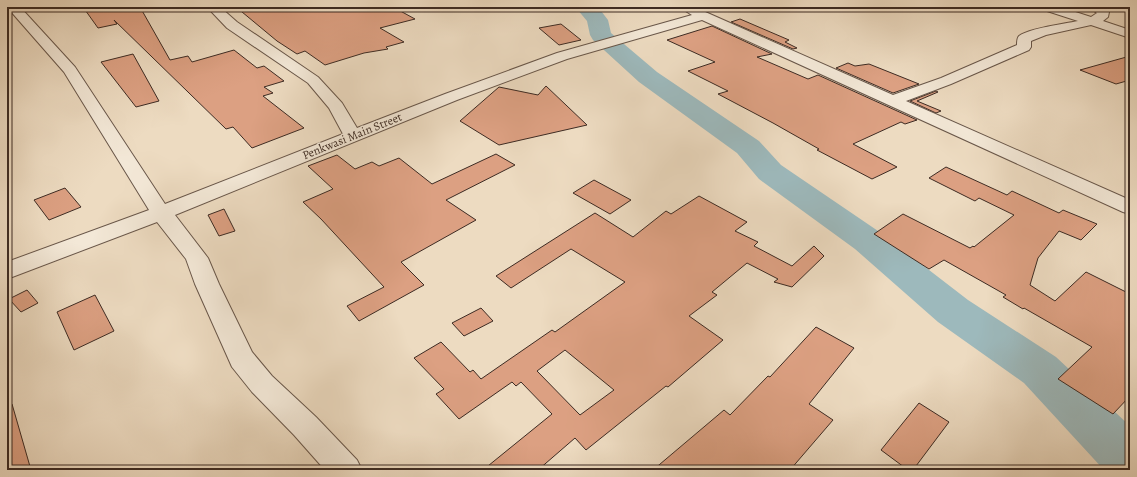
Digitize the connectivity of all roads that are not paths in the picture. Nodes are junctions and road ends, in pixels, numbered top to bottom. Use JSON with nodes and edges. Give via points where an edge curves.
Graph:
{"nodes":[{"id":1,"x":13,"y":7,"type":"edge"},
{"id":2,"x":213,"y":7,"type":"edge"},
{"id":3,"x":684,"y":7,"type":"edge"},
{"id":4,"x":1048,"y":7,"type":"edge"},
{"id":5,"x":1094,"y":7,"type":"edge"},
{"id":6,"x":703,"y":16,"type":"junction"},
{"id":7,"x":1092,"y":22,"type":"junction"},
{"id":8,"x":1130,"y":34,"type":"edge"},
{"id":9,"x":892,"y":101,"type":"junction"},
{"id":10,"x":353,"y":136,"type":"junction"},
{"id":11,"x":1130,"y":208,"type":"edge"},
{"id":12,"x":161,"y":213,"type":"junction"},
{"id":13,"x":7,"y":271,"type":"edge"},
{"id":14,"x":346,"y":470,"type":"edge"}],
"edges":[{"from":1,"to":12,"type":"street","via":[[70,70]]},
{"from":2,"to":10,"type":"street","via":[[232,26],[313,80],[336,106]]},
{"from":3,"to":6,"type":"street"},
{"from":4,"to":7,"type":"street"},
{"from":5,"to":7,"type":"street","via":[[1102,12],[1102,17]]},
{"from":6,"to":9,"type":"street"},
{"from":6,"to":10,"type":"street","name":"Penkwasi Main Street","via":[[562,56]]},
{"from":7,"to":8,"type":"street"},
{"from":7,"to":9,"type":"street","via":[[1035,34],[1024,39],[1024,47]]},
{"from":9,"to":11,"type":"street"},
{"from":10,"to":12,"type":"street","name":"Penkwasi Main Street"},
{"from":12,"to":13,"type":"street","name":"Penkwasi Main Street"},
{"from":12,"to":14,"type":"street","via":[[197,258],[242,359],[262,384],[306,426]]}]}
